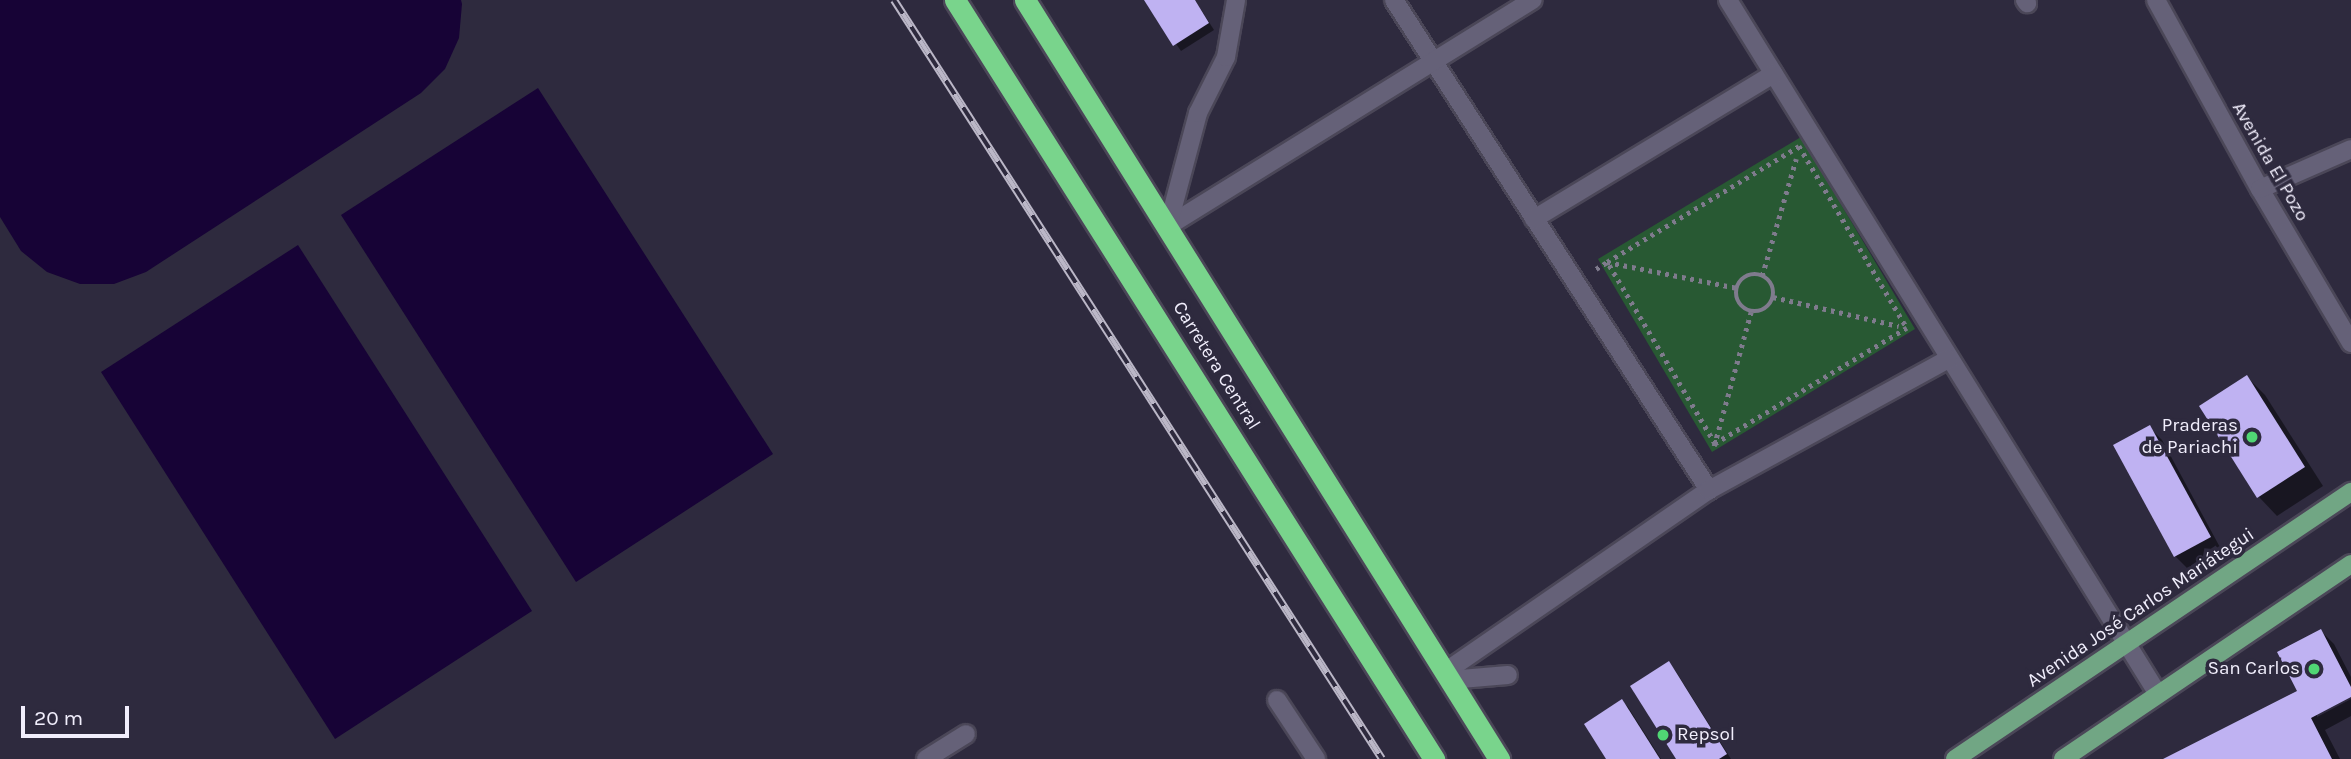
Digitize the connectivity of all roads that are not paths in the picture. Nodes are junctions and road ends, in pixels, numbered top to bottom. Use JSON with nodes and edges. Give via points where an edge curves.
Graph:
{"nodes":[{"id":1,"x":955,"y":0,"type":"edge"},
{"id":2,"x":1025,"y":0,"type":"edge"},
{"id":3,"x":1236,"y":0,"type":"edge"},
{"id":4,"x":1394,"y":0,"type":"edge"},
{"id":5,"x":1533,"y":0,"type":"edge"},
{"id":6,"x":1728,"y":0,"type":"edge"},
{"id":7,"x":2156,"y":0,"type":"edge"},
{"id":8,"x":1433,"y":62,"type":"junction"},
{"id":9,"x":1773,"y":74,"type":"junction"},
{"id":10,"x":2351,"y":149,"type":"edge"},
{"id":11,"x":2260,"y":189,"type":"junction"},
{"id":12,"x":1534,"y":219,"type":"junction"},
{"id":13,"x":1168,"y":226,"type":"junction"},
{"id":14,"x":2351,"y":342,"type":"edge"},
{"id":15,"x":1945,"y":354,"type":"junction"},
{"id":16,"x":1707,"y":488,"type":"junction"},
{"id":17,"x":2351,"y":492,"type":"edge"},
{"id":18,"x":2351,"y":564,"type":"edge"},
{"id":19,"x":2124,"y":644,"type":"junction"},
{"id":20,"x":1508,"y":675,"type":"dead end"},
{"id":21,"x":1447,"y":676,"type":"junction"},
{"id":22,"x":2158,"y":694,"type":"junction"},
{"id":23,"x":1277,"y":700,"type":"dead end"},
{"id":24,"x":966,"y":734,"type":"dead end"},
{"id":25,"x":2072,"y":757,"type":"edge"},
{"id":26,"x":926,"y":759,"type":"edge"},
{"id":27,"x":1317,"y":759,"type":"edge"},
{"id":28,"x":1434,"y":759,"type":"edge"},
{"id":29,"x":1499,"y":759,"type":"edge"},
{"id":30,"x":1955,"y":759,"type":"edge"}],
"edges":[{"from":1,"to":28,"type":"highway","name":"Carretera Central"},
{"from":2,"to":13,"type":"highway","name":"Carretera Central"},
{"from":3,"to":13,"type":"street","via":[[1226,57],[1198,113]]},
{"from":4,"to":8,"type":"street"},
{"from":5,"to":8,"type":"street"},
{"from":6,"to":9,"type":"street"},
{"from":7,"to":11,"type":"street","name":"Avenida El Pozo"},
{"from":8,"to":12,"type":"street"},
{"from":8,"to":13,"type":"street"},
{"from":9,"to":12,"type":"street"},
{"from":9,"to":15,"type":"street","via":[[1806,141]]},
{"from":10,"to":11,"type":"street"},
{"from":11,"to":14,"type":"street","name":"Avenida El Pozo"},
{"from":12,"to":16,"type":"street"},
{"from":13,"to":21,"type":"highway","name":"Carretera Central"},
{"from":15,"to":16,"type":"street"},
{"from":15,"to":19,"type":"street"},
{"from":16,"to":21,"type":"street"},
{"from":17,"to":19,"type":"main road","name":"Avenida José Carlos Mariátegui"},
{"from":18,"to":22,"type":"main road"},
{"from":19,"to":22,"type":"street"},
{"from":19,"to":30,"type":"main road","name":"Avenida José Carlos Mariátegui"},
{"from":20,"to":21,"type":"street"},
{"from":21,"to":29,"type":"highway","name":"Carretera Central"},
{"from":22,"to":25,"type":"main road"},
{"from":23,"to":27,"type":"street"},
{"from":24,"to":26,"type":"street"}]}
